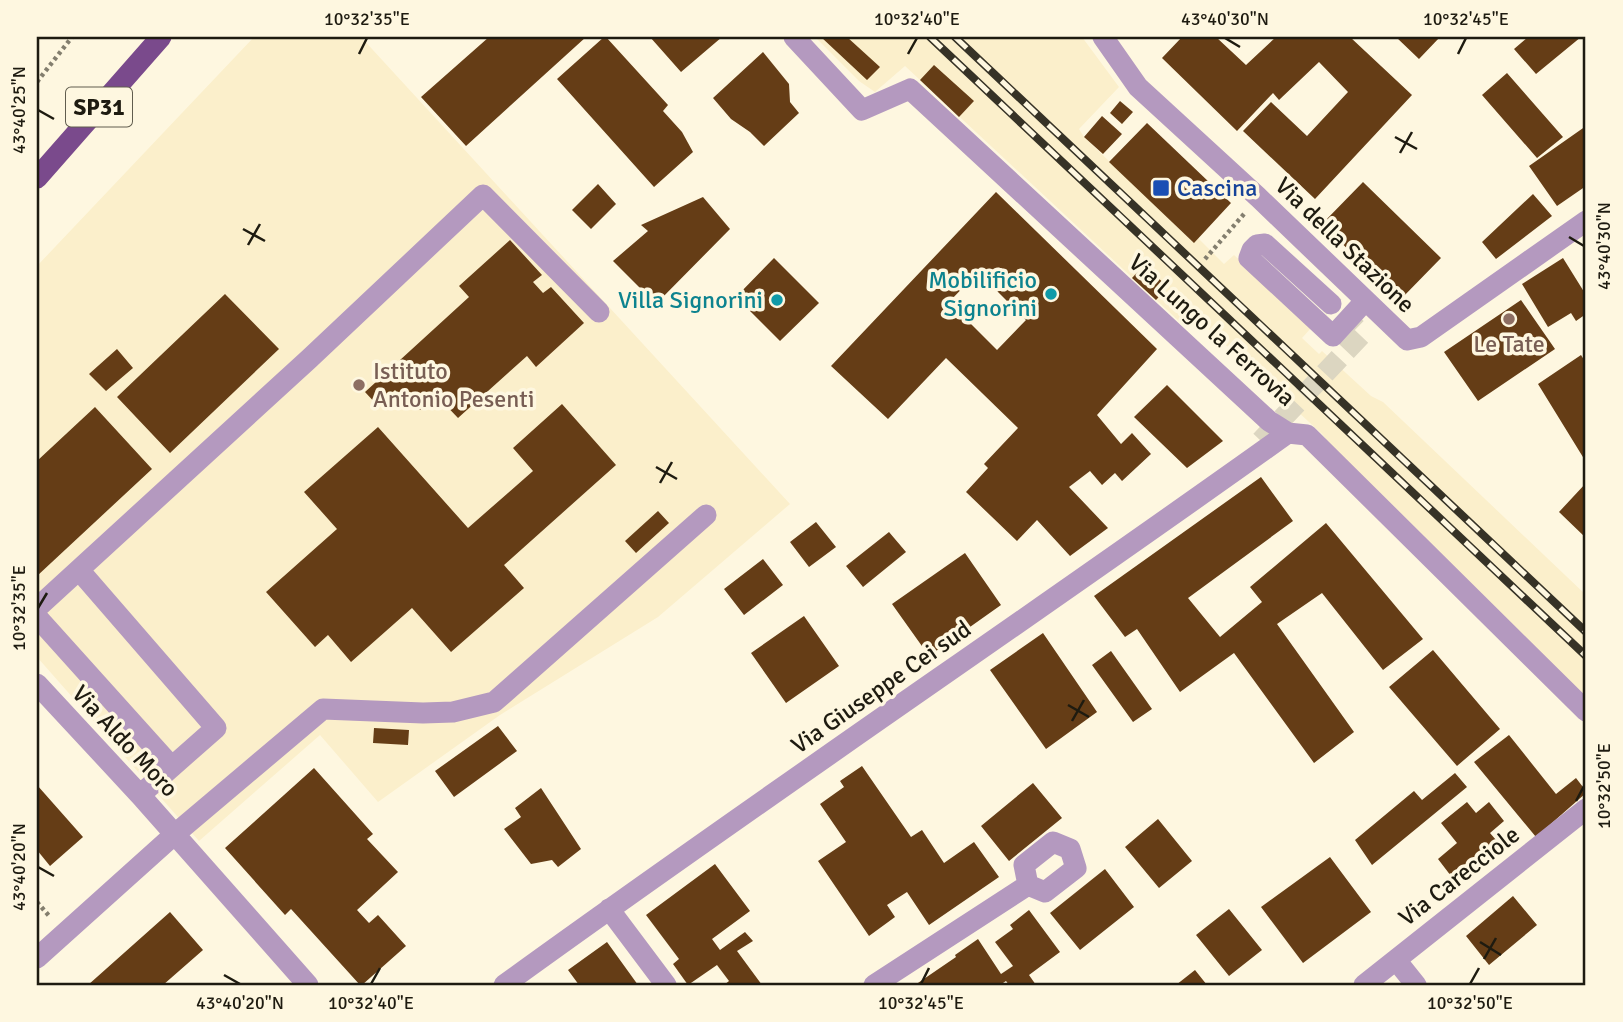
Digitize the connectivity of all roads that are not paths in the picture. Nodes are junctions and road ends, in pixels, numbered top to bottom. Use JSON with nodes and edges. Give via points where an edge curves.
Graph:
{"nodes":[{"id":1,"x":161,"y":37,"type":"edge"},
{"id":2,"x":794,"y":37,"type":"edge"},
{"id":3,"x":1103,"y":37,"type":"edge"},
{"id":4,"x":37,"y":178,"type":"edge"},
{"id":5,"x":1586,"y":221,"type":"edge"},
{"id":6,"x":1365,"y":301,"type":"junction"},
{"id":7,"x":1331,"y":304,"type":"tunnel mouth"},
{"id":8,"x":599,"y":312,"type":"dead end"},
{"id":9,"x":1288,"y":433,"type":"junction"},
{"id":10,"x":1261,"y":441,"type":"tunnel mouth"},
{"id":11,"x":706,"y":515,"type":"dead end"},
{"id":12,"x":1161,"y":524,"type":"junction"},
{"id":13,"x":79,"y":570,"type":"junction"},
{"id":14,"x":37,"y":608,"type":"edge"},
{"id":15,"x":37,"y":617,"type":"edge"},
{"id":16,"x":37,"y":684,"type":"edge"},
{"id":17,"x":1586,"y":711,"type":"edge"},
{"id":18,"x":172,"y":767,"type":"junction"},
{"id":19,"x":140,"y":795,"type":"junction"},
{"id":20,"x":1586,"y":809,"type":"edge"},
{"id":21,"x":175,"y":834,"type":"junction"},
{"id":22,"x":1028,"y":885,"type":"dead end"},
{"id":23,"x":609,"y":909,"type":"junction"},
{"id":24,"x":37,"y":958,"type":"edge"},
{"id":25,"x":1395,"y":960,"type":"junction"},
{"id":26,"x":307,"y":985,"type":"edge"},
{"id":27,"x":504,"y":985,"type":"edge"},
{"id":28,"x":666,"y":985,"type":"edge"},
{"id":29,"x":874,"y":985,"type":"edge"},
{"id":30,"x":1364,"y":985,"type":"edge"},
{"id":31,"x":1416,"y":985,"type":"edge"}],
"edges":[{"from":1,"to":4,"type":"main road","number":"SP31"},
{"from":2,"to":9,"type":"street","name":"Via Lungo la Ferrovia","via":[[862,110],[911,89],[1269,421]]},
{"from":3,"to":6,"type":"street","name":"Via della Stazione","via":[[1138,87]]},
{"from":5,"to":6,"type":"street","name":"Via della Stazione","via":[[1421,337],[1407,340]]},
{"from":6,"to":7,"type":"street","via":[[1333,336],[1249,258],[1252,250],[1265,244]]},
{"from":8,"to":13,"type":"street","via":[[483,195]]},
{"from":9,"to":12,"type":"street","name":"Via Giuseppe Cei sud"},
{"from":9,"to":17,"type":"street","name":"Via Lungo la Ferrovia","via":[[1307,435]]},
{"from":10,"to":12,"type":"street","via":[[1163,512]]},
{"from":11,"to":21,"type":"street","via":[[494,702],[453,712],[323,709]]},
{"from":12,"to":23,"type":"street","name":"Via Giuseppe Cei sud"},
{"from":13,"to":14,"type":"street"},
{"from":13,"to":18,"type":"street","via":[[216,728]]},
{"from":15,"to":18,"type":"street"},
{"from":16,"to":19,"type":"street","name":"Via Aldo Moro"},
{"from":18,"to":19,"type":"street"},
{"from":19,"to":21,"type":"street","name":"Via Aldo Moro"},
{"from":20,"to":25,"type":"street","name":"Via Carecciole"},
{"from":21,"to":24,"type":"street"},
{"from":21,"to":26,"type":"street","name":"Via Aldo Moro"},
{"from":22,"to":29,"type":"street"},
{"from":23,"to":27,"type":"street","name":"Via Giuseppe Cei sud"},
{"from":23,"to":28,"type":"street"},
{"from":25,"to":30,"type":"street","name":"Via Carecciole"},
{"from":25,"to":31,"type":"street"}]}
